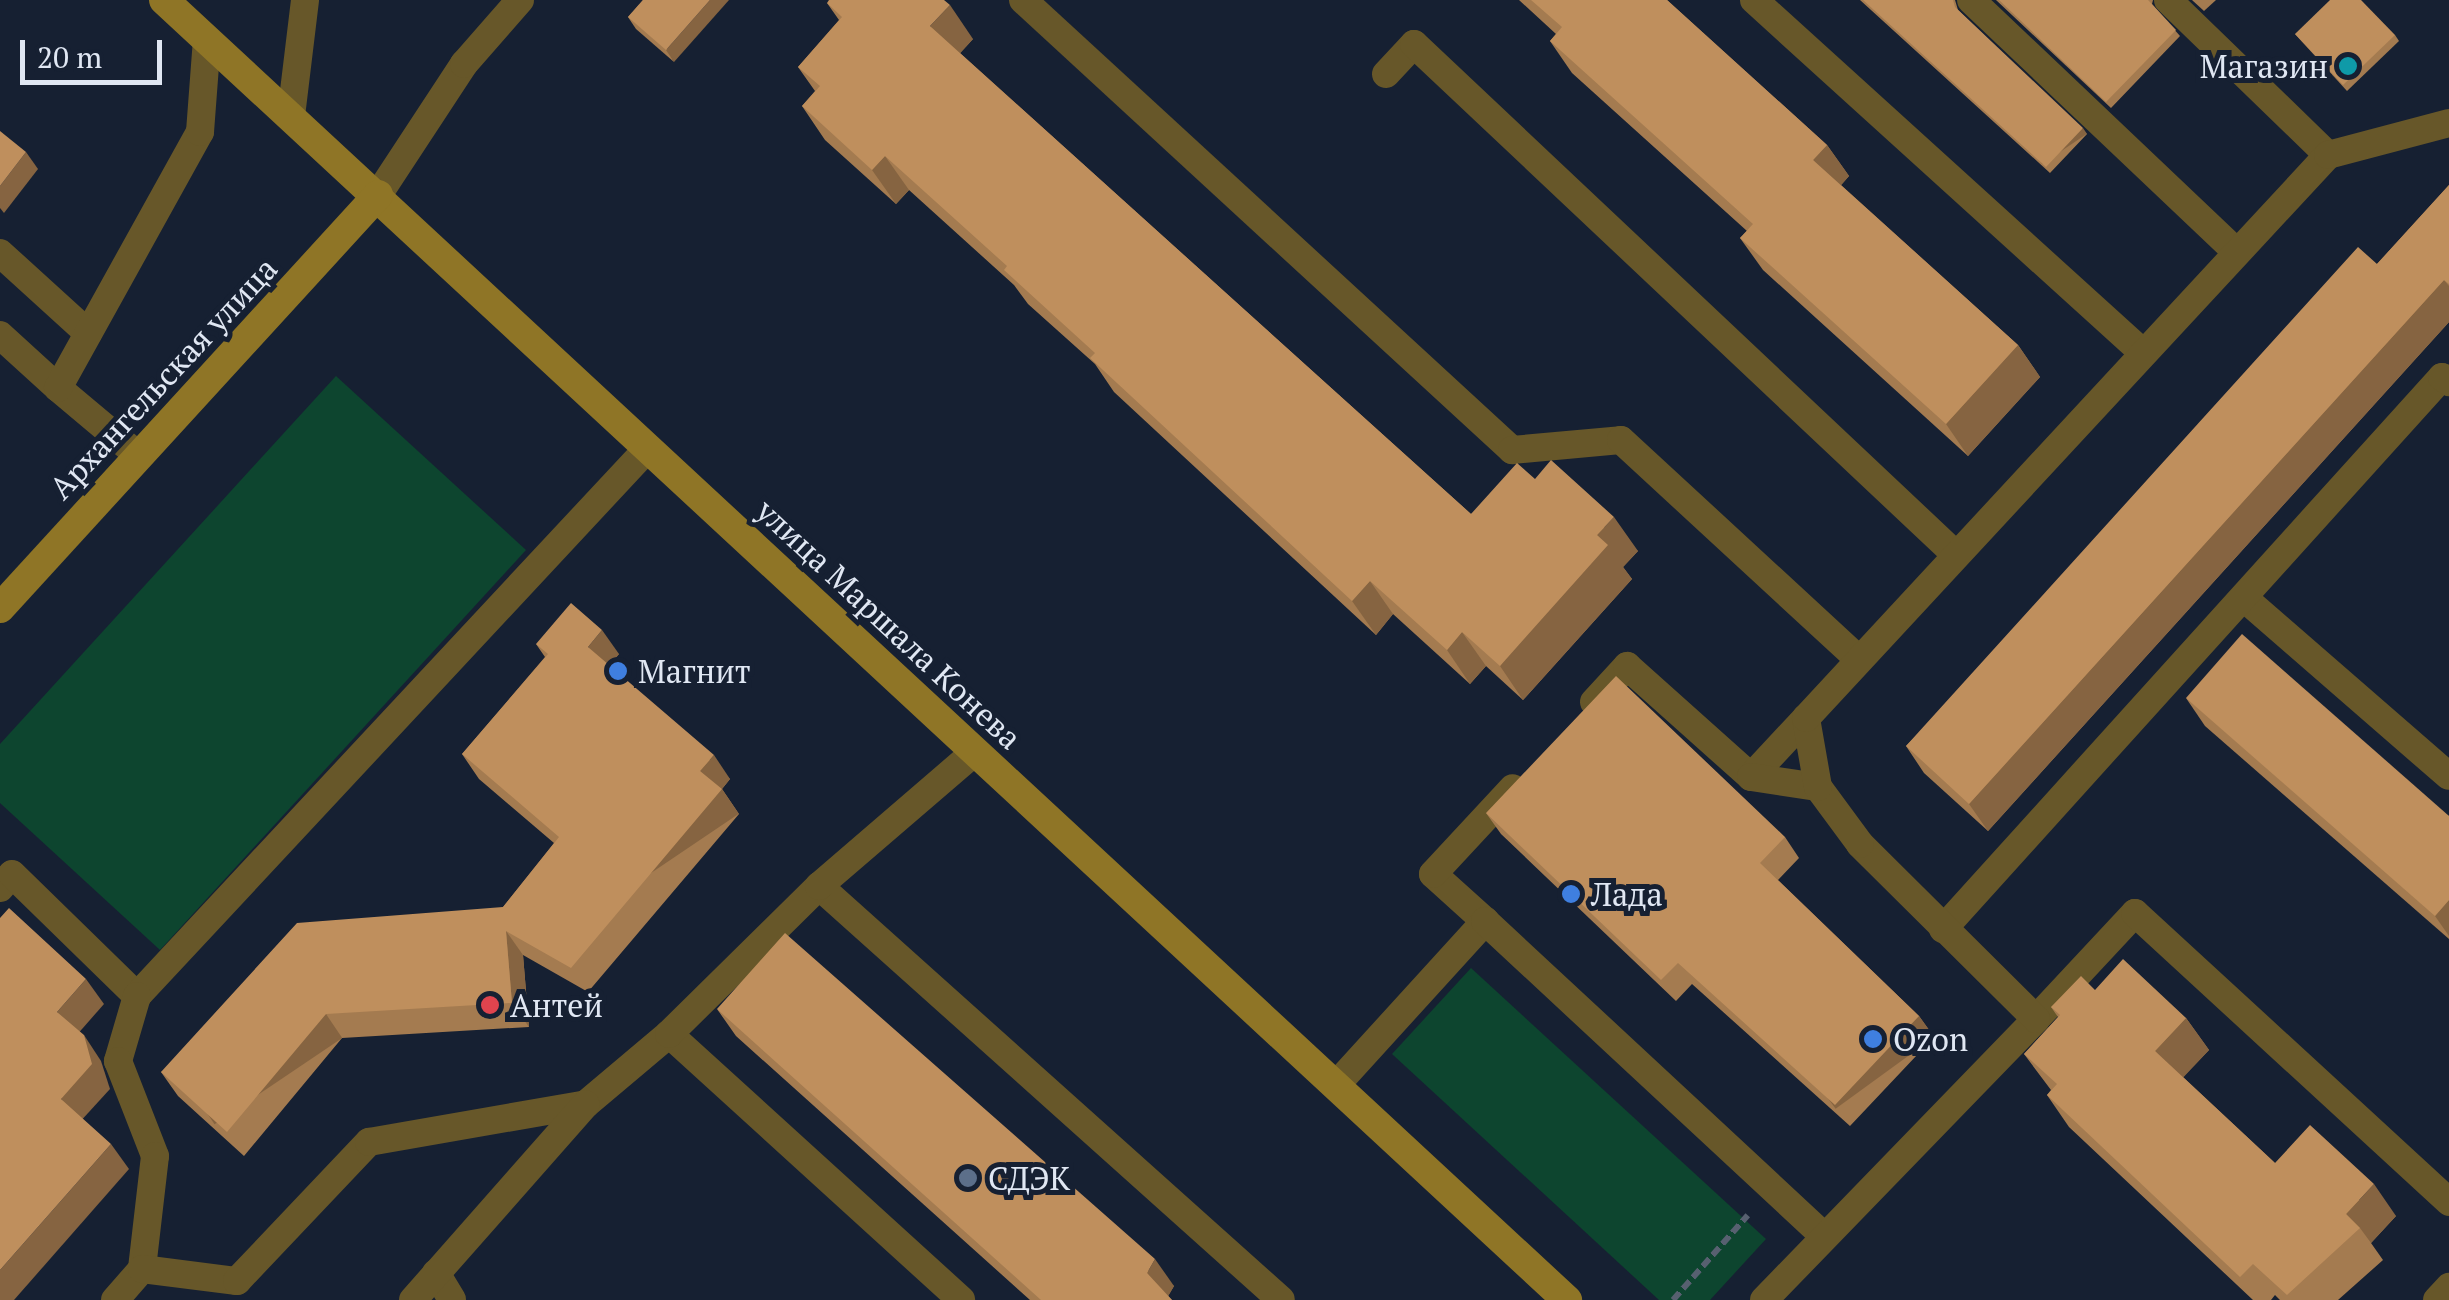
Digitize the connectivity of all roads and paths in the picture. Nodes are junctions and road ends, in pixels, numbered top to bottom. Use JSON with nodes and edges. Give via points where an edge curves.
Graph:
{"nodes":[{"id":1,"x":164,"y":0,"type":"edge"},
{"id":2,"x":306,"y":0,"type":"edge"},
{"id":3,"x":520,"y":0,"type":"edge"},
{"id":4,"x":1023,"y":0,"type":"edge"},
{"id":5,"x":1754,"y":0,"type":"edge"},
{"id":6,"x":1971,"y":0,"type":"edge"},
{"id":7,"x":2168,"y":0,"type":"edge"},
{"id":8,"x":207,"y":39,"type":"junction"},
{"id":9,"x":1386,"y":74,"type":"dead end"},
{"id":10,"x":291,"y":116,"type":"junction"},
{"id":11,"x":2449,"y":123,"type":"edge"},
{"id":12,"x":2328,"y":155,"type":"junction"},
{"id":13,"x":378,"y":195,"type":"junction"},
{"id":14,"x":2238,"y":252,"type":"junction"},
{"id":15,"x":0,"y":254,"type":"edge"},
{"id":16,"x":88,"y":333,"type":"junction"},
{"id":17,"x":0,"y":335,"type":"edge"},
{"id":18,"x":2141,"y":351,"type":"junction"},
{"id":19,"x":2449,"y":382,"type":"edge"},
{"id":20,"x":58,"y":388,"type":"junction"},
{"id":21,"x":648,"y":448,"type":"junction"},
{"id":22,"x":139,"y":456,"type":"junction"},
{"id":23,"x":1955,"y":554,"type":"junction"},
{"id":24,"x":2244,"y":598,"type":"junction"},
{"id":25,"x":0,"y":608,"type":"edge"},
{"id":26,"x":1858,"y":659,"type":"junction"},
{"id":27,"x":1806,"y":718,"type":"junction"},
{"id":28,"x":1575,"y":722,"type":"edge"},
{"id":29,"x":975,"y":752,"type":"junction"},
{"id":30,"x":1536,"y":763,"type":"edge"},
{"id":31,"x":2449,"y":776,"type":"edge"},
{"id":32,"x":1750,"y":777,"type":"junction"},
{"id":33,"x":1818,"y":787,"type":"junction"},
{"id":34,"x":820,"y":886,"type":"junction"},
{"id":35,"x":0,"y":888,"type":"edge"},
{"id":36,"x":1485,"y":921,"type":"junction"},
{"id":37,"x":1943,"y":928,"type":"junction"},
{"id":38,"x":136,"y":996,"type":"junction"},
{"id":39,"x":2036,"y":1020,"type":"junction"},
{"id":40,"x":668,"y":1034,"type":"junction"},
{"id":41,"x":1336,"y":1085,"type":"junction"},
{"id":42,"x":586,"y":1104,"type":"junction"},
{"id":43,"x":1772,"y":1187,"type":"junction"},
{"id":44,"x":2449,"y":1202,"type":"edge"},
{"id":45,"x":1822,"y":1234,"type":"junction"},
{"id":46,"x":142,"y":1269,"type":"junction"},
{"id":47,"x":436,"y":1273,"type":"junction"},
{"id":48,"x":2449,"y":1287,"type":"edge"},
{"id":49,"x":1565,"y":1299,"type":"edge"},
{"id":50,"x":115,"y":1300,"type":"edge"},
{"id":51,"x":412,"y":1300,"type":"edge"},
{"id":52,"x":452,"y":1300,"type":"edge"},
{"id":53,"x":961,"y":1300,"type":"edge"},
{"id":54,"x":1281,"y":1300,"type":"edge"},
{"id":55,"x":1672,"y":1300,"type":"edge"},
{"id":56,"x":1764,"y":1300,"type":"edge"},
{"id":57,"x":2437,"y":1300,"type":"edge"}],
"edges":[{"from":1,"to":8,"type":"main road","name":"улица Маршала Конева"},
{"from":2,"to":10,"type":"lane"},
{"from":3,"to":13,"type":"lane","via":[[464,64]]},
{"from":4,"to":26,"type":"lane","via":[[1512,450],[1621,440]]},
{"from":5,"to":18,"type":"lane"},
{"from":6,"to":14,"type":"lane"},
{"from":7,"to":12,"type":"lane"},
{"from":8,"to":10,"type":"main road","name":"улица Маршала Конева"},
{"from":8,"to":16,"type":"lane","via":[[200,132]]},
{"from":9,"to":23,"type":"lane","via":[[1414,44]]},
{"from":10,"to":13,"type":"main road","name":"улица Маршала Конева"},
{"from":11,"to":12,"type":"lane"},
{"from":12,"to":14,"type":"lane"},
{"from":13,"to":21,"type":"main road","name":"улица Маршала Конева"},
{"from":13,"to":22,"type":"main road","name":"Архангельская улица"},
{"from":14,"to":18,"type":"lane"},
{"from":15,"to":16,"type":"lane"},
{"from":16,"to":20,"type":"lane"},
{"from":17,"to":20,"type":"lane"},
{"from":18,"to":23,"type":"lane"},
{"from":19,"to":24,"type":"lane","via":[[2442,376]]},
{"from":20,"to":22,"type":"lane"},
{"from":21,"to":29,"type":"main road","name":"улица Маршала Конева"},
{"from":21,"to":38,"type":"lane"},
{"from":22,"to":25,"type":"main road","name":"Архангельская улица"},
{"from":23,"to":26,"type":"lane"},
{"from":24,"to":31,"type":"lane"},
{"from":24,"to":37,"type":"lane"},
{"from":26,"to":27,"type":"lane"},
{"from":27,"to":32,"type":"lane"},
{"from":27,"to":33,"type":"lane"},
{"from":28,"to":32,"type":"lane","via":[[1627,666]]},
{"from":29,"to":34,"type":"lane"},
{"from":29,"to":41,"type":"main road","name":"улица Маршала Конева"},
{"from":30,"to":36,"type":"lane","via":[[1432,874]]},
{"from":32,"to":33,"type":"lane"},
{"from":33,"to":37,"type":"lane","via":[[1860,844]]},
{"from":34,"to":40,"type":"lane"},
{"from":34,"to":54,"type":"lane"},
{"from":35,"to":38,"type":"lane","via":[[12,874]]},
{"from":36,"to":41,"type":"lane"},
{"from":36,"to":43,"type":"lane"},
{"from":37,"to":39,"type":"lane"},
{"from":38,"to":46,"type":"lane","via":[[118,1061],[155,1156]]},
{"from":39,"to":44,"type":"lane","via":[[2135,914]]},
{"from":39,"to":45,"type":"lane"},
{"from":40,"to":42,"type":"lane"},
{"from":40,"to":53,"type":"lane"},
{"from":41,"to":49,"type":"main road","name":"улица Маршала Конева"},
{"from":42,"to":46,"type":"lane","via":[[369,1142],[237,1281]]},
{"from":42,"to":47,"type":"lane"},
{"from":43,"to":45,"type":"lane"},
{"from":43,"to":55,"type":"path"},
{"from":45,"to":56,"type":"lane"},
{"from":46,"to":50,"type":"lane"},
{"from":47,"to":51,"type":"lane"},
{"from":47,"to":52,"type":"lane"},
{"from":48,"to":57,"type":"lane"}]}
